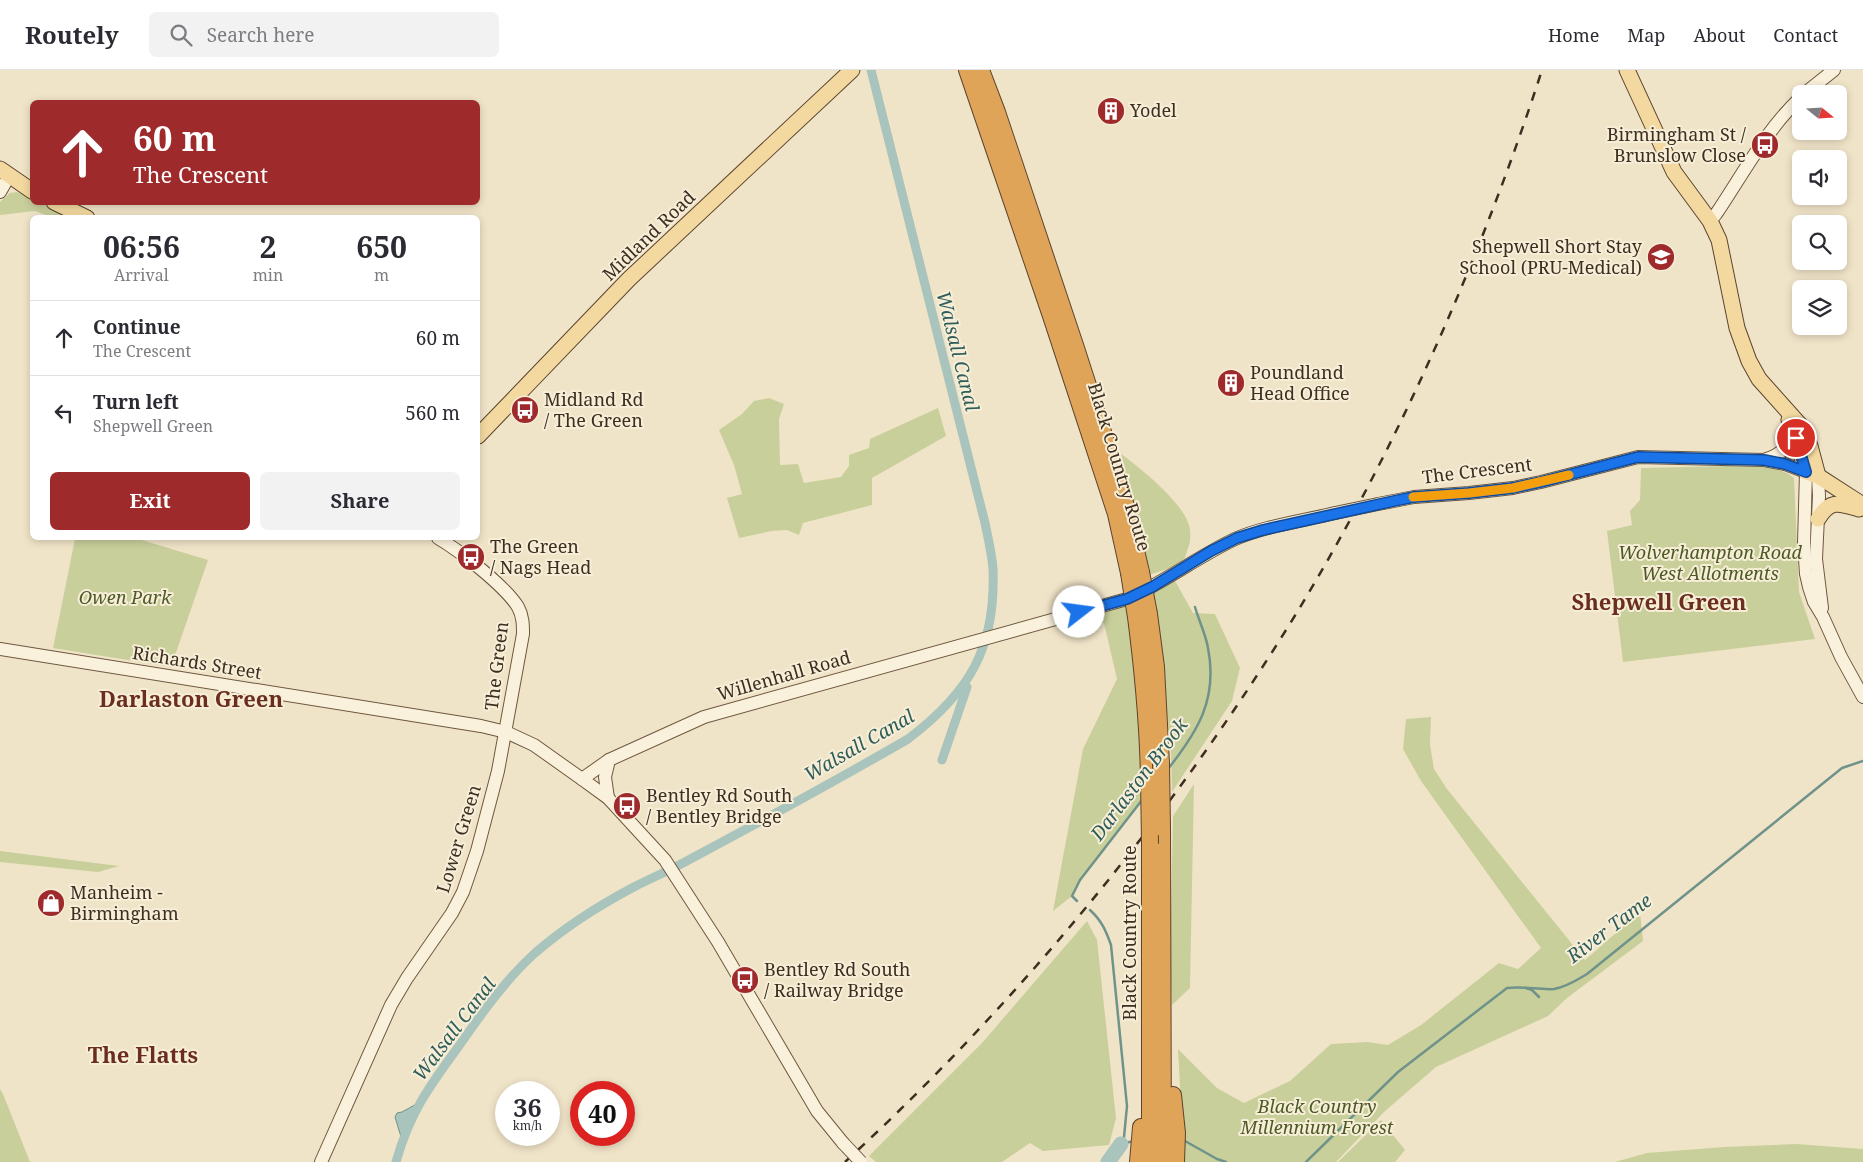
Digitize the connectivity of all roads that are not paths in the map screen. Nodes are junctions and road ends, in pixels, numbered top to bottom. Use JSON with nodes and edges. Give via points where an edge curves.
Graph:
{"nodes":[{"id":1,"x":852,"y":70,"type":"edge"},
{"id":2,"x":967,"y":70,"type":"edge"},
{"id":3,"x":981,"y":70,"type":"edge"},
{"id":4,"x":1627,"y":70,"type":"edge"},
{"id":5,"x":1834,"y":70,"type":"edge"},
{"id":6,"x":1815,"y":85,"type":"edge"},
{"id":7,"x":1792,"y":105,"type":"edge"},
{"id":8,"x":4,"y":173,"type":"edge"},
{"id":9,"x":30,"y":190,"type":"edge"},
{"id":10,"x":0,"y":192,"type":"edge"},
{"id":11,"x":60,"y":205,"type":"edge"},
{"id":12,"x":81,"y":215,"type":"edge"},
{"id":13,"x":1710,"y":221,"type":"junction"},
{"id":14,"x":1784,"y":408,"type":"junction"},
{"id":15,"x":1790,"y":423,"type":"junction"},
{"id":16,"x":480,"y":434,"type":"edge"},
{"id":17,"x":1764,"y":460,"type":"junction"},
{"id":18,"x":1812,"y":474,"type":"junction"},
{"id":19,"x":1863,"y":505,"type":"edge"},
{"id":20,"x":1863,"y":511,"type":"edge"},
{"id":21,"x":1818,"y":519,"type":"junction"},
{"id":22,"x":449,"y":541,"type":"edge"},
{"id":23,"x":1135,"y":572,"type":"junction"},
{"id":24,"x":1142,"y":616,"type":"junction"},
{"id":25,"x":1823,"y":617,"type":"junction"},
{"id":26,"x":1004,"y":633,"type":"joint"},
{"id":27,"x":0,"y":649,"type":"edge"},
{"id":28,"x":1863,"y":697,"type":"edge"},
{"id":29,"x":506,"y":732,"type":"junction"},
{"id":30,"x":608,"y":760,"type":"junction"},
{"id":31,"x":582,"y":779,"type":"junction"},
{"id":32,"x":608,"y":798,"type":"junction"},
{"id":33,"x":1163,"y":993,"type":"junction"},
{"id":34,"x":1151,"y":1028,"type":"junction"},
{"id":35,"x":321,"y":1162,"type":"edge"},
{"id":36,"x":862,"y":1162,"type":"edge"},
{"id":37,"x":1138,"y":1162,"type":"edge"},
{"id":38,"x":1150,"y":1162,"type":"edge"},
{"id":39,"x":1164,"y":1162,"type":"edge"},
{"id":40,"x":1176,"y":1162,"type":"edge"}],
"edges":[{"from":1,"to":16,"type":"main road","name":"Midland Road","via":[[629,279]]},
{"from":2,"to":23,"type":"highway","name":"Black Country Route"},
{"from":3,"to":23,"type":"highway","name":"Black Country Route","via":[[1123,494]]},
{"from":4,"to":13,"type":"main road","via":[[1674,172]]},
{"from":5,"to":6,"type":"street"},
{"from":7,"to":13,"type":"street"},
{"from":8,"to":9,"type":"main road"},
{"from":8,"to":10,"type":"street"},
{"from":11,"to":12,"type":"main road"},
{"from":13,"to":14,"type":"main road","via":[[1723,254],[1742,344],[1759,379]]},
{"from":14,"to":15,"type":"main road"},
{"from":14,"to":18,"type":"main road","via":[[1806,434],[1814,458]]},
{"from":15,"to":17,"type":"street","via":[[1786,447]]},
{"from":15,"to":18,"type":"main road"},
{"from":17,"to":18,"type":"street","name":"The Crescent"},
{"from":17,"to":26,"type":"street","name":"The Crescent","bridge":true,"via":[[1638,457],[1513,488],[1414,497],[1263,530],[1211,551],[1127,599]]},
{"from":18,"to":19,"type":"main road"},
{"from":18,"to":21,"type":"street"},
{"from":18,"to":25,"type":"street","via":[[1804,543],[1806,574],[1814,602]]},
{"from":20,"to":21,"type":"main road","via":[[1833,504]]},
{"from":21,"to":25,"type":"street","via":[[1817,576]]},
{"from":22,"to":29,"type":"street","name":"The Green","via":[[510,596],[521,615],[523,634]]},
{"from":23,"to":24,"type":"highway","name":"Black Country Route","bridge":true},
{"from":24,"to":33,"type":"highway","name":"Black Country Route","bridge":true,"via":[[1156,667],[1161,763]]},
{"from":24,"to":34,"type":"highway","name":"Black Country Route","bridge":true,"via":[[1149,779]]},
{"from":25,"to":28,"type":"street"},
{"from":26,"to":30,"type":"street","name":"Willenhall Road","via":[[704,717]]},
{"from":27,"to":29,"type":"street","name":"Richards Street","via":[[431,717]]},
{"from":29,"to":31,"type":"street","name":"Richards Street","via":[[534,745]]},
{"from":29,"to":35,"type":"street","name":"Lower Green","via":[[477,851],[463,892],[402,987]]},
{"from":30,"to":31,"type":"street","name":"Willenhall Road"},
{"from":30,"to":32,"type":"street","via":[[605,777]]},
{"from":31,"to":32,"type":"street","name":"Richards Street"},
{"from":32,"to":36,"type":"street","name":"Richards Street","bridge":true,"via":[[680,881],[818,1111],[842,1143]]},
{"from":33,"to":39,"type":"highway","name":"Black Country Route"},
{"from":33,"to":40,"type":"highway","via":[[1177,1133]]},
{"from":34,"to":37,"type":"highway"},
{"from":34,"to":38,"type":"highway","name":"Black Country Route"}]}
